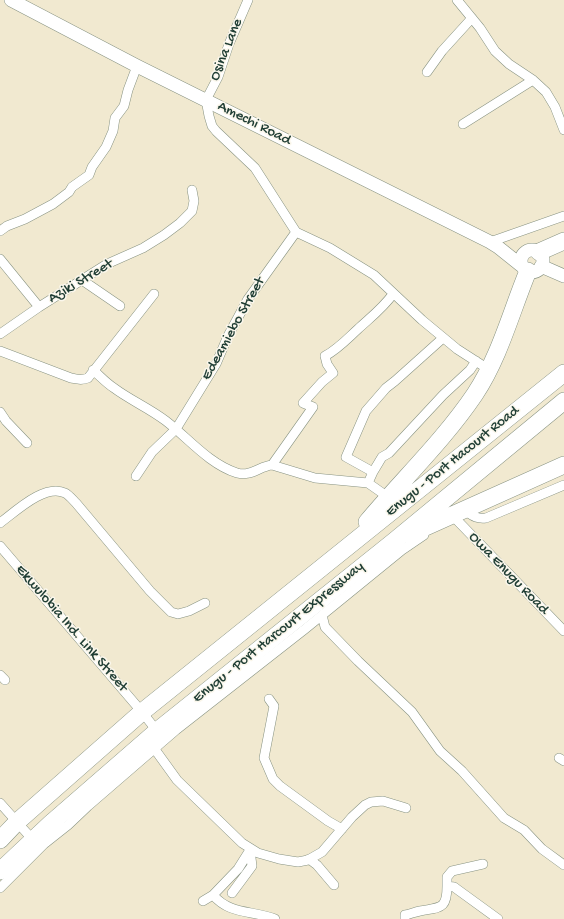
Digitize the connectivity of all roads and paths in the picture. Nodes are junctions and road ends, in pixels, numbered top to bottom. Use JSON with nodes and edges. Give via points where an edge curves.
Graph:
{"nodes":[{"id":1,"x":11,"y":0,"type":"edge"},
{"id":2,"x":248,"y":0,"type":"edge"},
{"id":3,"x":457,"y":0,"type":"edge"},
{"id":4,"x":472,"y":18,"type":"junction"},
{"id":5,"x":137,"y":66,"type":"junction"},
{"id":6,"x":427,"y":72,"type":"dead end"},
{"id":7,"x":533,"y":80,"type":"junction"},
{"id":8,"x":206,"y":100,"type":"junction"},
{"id":9,"x":464,"y":124,"type":"dead end"},
{"id":10,"x":564,"y":130,"type":"edge"},
{"id":11,"x":192,"y":190,"type":"dead end"},
{"id":12,"x":564,"y":216,"type":"edge"},
{"id":13,"x":0,"y":231,"type":"edge"},
{"id":14,"x":296,"y":232,"type":"junction"},
{"id":15,"x":564,"y":241,"type":"edge"},
{"id":16,"x":494,"y":245,"type":"junction"},
{"id":17,"x":0,"y":259,"type":"edge"},
{"id":18,"x":532,"y":261,"type":"junction"},
{"id":19,"x":564,"y":276,"type":"edge"},
{"id":20,"x":82,"y":280,"type":"junction"},
{"id":21,"x":154,"y":294,"type":"dead end"},
{"id":22,"x":393,"y":294,"type":"junction"},
{"id":23,"x":120,"y":306,"type":"dead end"},
{"id":24,"x":39,"y":307,"type":"junction"},
{"id":25,"x":0,"y":334,"type":"edge"},
{"id":26,"x":443,"y":338,"type":"junction"},
{"id":27,"x":0,"y":352,"type":"edge"},
{"id":28,"x":482,"y":365,"type":"junction"},
{"id":29,"x":93,"y":370,"type":"junction"},
{"id":30,"x":564,"y":373,"type":"edge"},
{"id":31,"x":564,"y":401,"type":"edge"},
{"id":32,"x":0,"y":412,"type":"edge"},
{"id":33,"x":176,"y":429,"type":"junction"},
{"id":34,"x":27,"y":443,"type":"dead end"},
{"id":35,"x":272,"y":465,"type":"junction"},
{"id":36,"x":564,"y":465,"type":"edge"},
{"id":37,"x":373,"y":472,"type":"junction"},
{"id":38,"x":136,"y":476,"type":"dead end"},
{"id":39,"x":368,"y":483,"type":"junction"},
{"id":40,"x":564,"y":485,"type":"edge"},
{"id":41,"x":388,"y":497,"type":"junction"},
{"id":42,"x":458,"y":513,"type":"junction"},
{"id":43,"x":0,"y":523,"type":"edge"},
{"id":44,"x":393,"y":542,"type":"junction"},
{"id":45,"x":0,"y":546,"type":"edge"},
{"id":46,"x":342,"y":552,"type":"junction"},
{"id":47,"x":205,"y":603,"type":"dead end"},
{"id":48,"x":322,"y":615,"type":"junction"},
{"id":49,"x":564,"y":631,"type":"edge"},
{"id":50,"x":268,"y":699,"type":"dead end"},
{"id":51,"x":142,"y":712,"type":"junction"},
{"id":52,"x":153,"y":740,"type":"junction"},
{"id":53,"x":0,"y":803,"type":"edge"},
{"id":54,"x":406,"y":808,"type":"dead end"},
{"id":55,"x":17,"y":822,"type":"junction"},
{"id":56,"x":342,"y":829,"type":"junction"},
{"id":57,"x":0,"y":840,"type":"edge"},
{"id":58,"x":33,"y":840,"type":"junction"},
{"id":59,"x":250,"y":850,"type":"junction"},
{"id":60,"x":309,"y":859,"type":"junction"},
{"id":61,"x":483,"y":864,"type":"dead end"},
{"id":62,"x":564,"y":865,"type":"edge"},
{"id":63,"x":0,"y":872,"type":"edge"},
{"id":64,"x":334,"y":885,"type":"dead end"},
{"id":65,"x":450,"y":886,"type":"junction"},
{"id":66,"x":0,"y":888,"type":"edge"},
{"id":67,"x":232,"y":893,"type":"dead end"},
{"id":68,"x":213,"y":895,"type":"junction"},
{"id":69,"x":203,"y":900,"type":"dead end"},
{"id":70,"x":275,"y":919,"type":"edge"},
{"id":71,"x":405,"y":919,"type":"edge"},
{"id":72,"x":498,"y":919,"type":"edge"}],
"edges":[{"from":1,"to":5,"type":"main road","name":"Amechi Road"},
{"from":2,"to":8,"type":"street","name":"Osina Lane","via":[[218,77]]},
{"from":3,"to":4,"type":"street"},
{"from":4,"to":6,"type":"street"},
{"from":4,"to":7,"type":"street","via":[[495,51]]},
{"from":5,"to":8,"type":"main road","name":"Amechi Road"},
{"from":5,"to":13,"type":"street","via":[[124,106],[115,118],[106,147],[89,175],[53,204]]},
{"from":7,"to":9,"type":"street"},
{"from":7,"to":10,"type":"street","via":[[551,100]]},
{"from":8,"to":14,"type":"street","via":[[212,126],[255,168]]},
{"from":8,"to":16,"type":"main road","name":"Amechi Road"},
{"from":11,"to":20,"type":"street","name":"Aziki Street","via":[[192,211],[180,223],[143,248],[107,264]]},
{"from":12,"to":16,"type":"street"},
{"from":14,"to":22,"type":"street","via":[[363,267]]},
{"from":14,"to":33,"type":"street","name":"Edeamiebo Street","via":[[248,299],[216,364]]},
{"from":15,"to":18,"type":"highway"},
{"from":16,"to":18,"type":"main road"},
{"from":16,"to":18,"type":"main road"},
{"from":17,"to":24,"type":"street"},
{"from":18,"to":19,"type":"main road"},
{"from":18,"to":28,"type":"highway","via":[[505,335]]},
{"from":20,"to":23,"type":"street"},
{"from":20,"to":24,"type":"street","name":"Aziki Street"},
{"from":21,"to":29,"type":"street"},
{"from":22,"to":26,"type":"street"},
{"from":22,"to":35,"type":"street","via":[[372,317],[325,356],[333,374],[322,382],[304,403],[313,407]]},
{"from":24,"to":25,"type":"street","name":"Aziki Street"},
{"from":26,"to":28,"type":"street"},
{"from":26,"to":37,"type":"street","via":[[386,388],[366,411],[346,457]]},
{"from":27,"to":29,"type":"street","via":[[80,380],[88,378]]},
{"from":28,"to":37,"type":"street","via":[[470,370],[443,395],[389,453],[382,457]]},
{"from":28,"to":41,"type":"highway","via":[[475,393],[446,433]]},
{"from":29,"to":33,"type":"street","via":[[112,388]]},
{"from":30,"to":46,"type":"highway","name":"Enugu - Port Hacourt Road"},
{"from":31,"to":44,"type":"highway","name":"Enugu - Port Harcourt Expressway"},
{"from":32,"to":34,"type":"street"},
{"from":33,"to":35,"type":"street","via":[[214,462],[237,473],[254,472]]},
{"from":33,"to":38,"type":"street","name":"Edeamiebo Street","via":[[152,452]]},
{"from":35,"to":39,"type":"street","via":[[315,478]]},
{"from":36,"to":42,"type":"highway"},
{"from":37,"to":39,"type":"street"},
{"from":39,"to":41,"type":"street"},
{"from":40,"to":42,"type":"street","via":[[486,518],[479,519]]},
{"from":41,"to":46,"type":"highway"},
{"from":42,"to":44,"type":"highway"},
{"from":42,"to":48,"type":"street","via":[[402,550]]},
{"from":42,"to":49,"type":"street","name":"Owa Enugu Road"},
{"from":43,"to":47,"type":"street","via":[[37,496],[51,490],[64,493],[76,503],[150,592],[171,612],[188,612]]},
{"from":44,"to":52,"type":"highway","name":"Enugu - Port Harcourt Expressway"},
{"from":45,"to":51,"type":"street","name":"Ekwulobia Ind. Link Street"},
{"from":46,"to":51,"type":"highway","name":"Enugu - Port Harcourt Expressway"},
{"from":48,"to":52,"type":"street","via":[[176,730]]},
{"from":48,"to":62,"type":"street","via":[[326,627],[412,712],[440,751],[462,771],[504,818],[524,830],[542,849]]},
{"from":50,"to":56,"type":"street","via":[[274,706],[264,758],[273,779]]},
{"from":51,"to":52,"type":"street","name":"Ekwulobia Ind. Link Street"},
{"from":51,"to":55,"type":"highway","name":"Enugu - Port Harcourt Expressway"},
{"from":52,"to":58,"type":"highway","name":"Enugu - Port Harcourt Expressway"},
{"from":52,"to":59,"type":"street","name":"Ekwulobia Ind. Link Street","via":[[177,780]]},
{"from":52,"to":66,"type":"street"},
{"from":53,"to":55,"type":"street"},
{"from":54,"to":56,"type":"street","via":[[383,801],[371,802]]},
{"from":55,"to":57,"type":"highway","name":"Enugu - Port Harcourt Expressway"},
{"from":55,"to":58,"type":"street"},
{"from":56,"to":60,"type":"street","via":[[322,852]]},
{"from":58,"to":63,"type":"highway","name":"Enugu - Port Harcourt Expressway"},
{"from":59,"to":60,"type":"street","via":[[298,862]]},
{"from":59,"to":67,"type":"street","via":[[252,866]]},
{"from":59,"to":68,"type":"street","via":[[238,869]]},
{"from":60,"to":64,"type":"street"},
{"from":61,"to":65,"type":"street","via":[[452,871],[447,877]]},
{"from":65,"to":71,"type":"street","via":[[442,907],[405,915]]},
{"from":65,"to":72,"type":"street"},
{"from":68,"to":69,"type":"street"},
{"from":68,"to":70,"type":"street","via":[[226,907]]}]}
